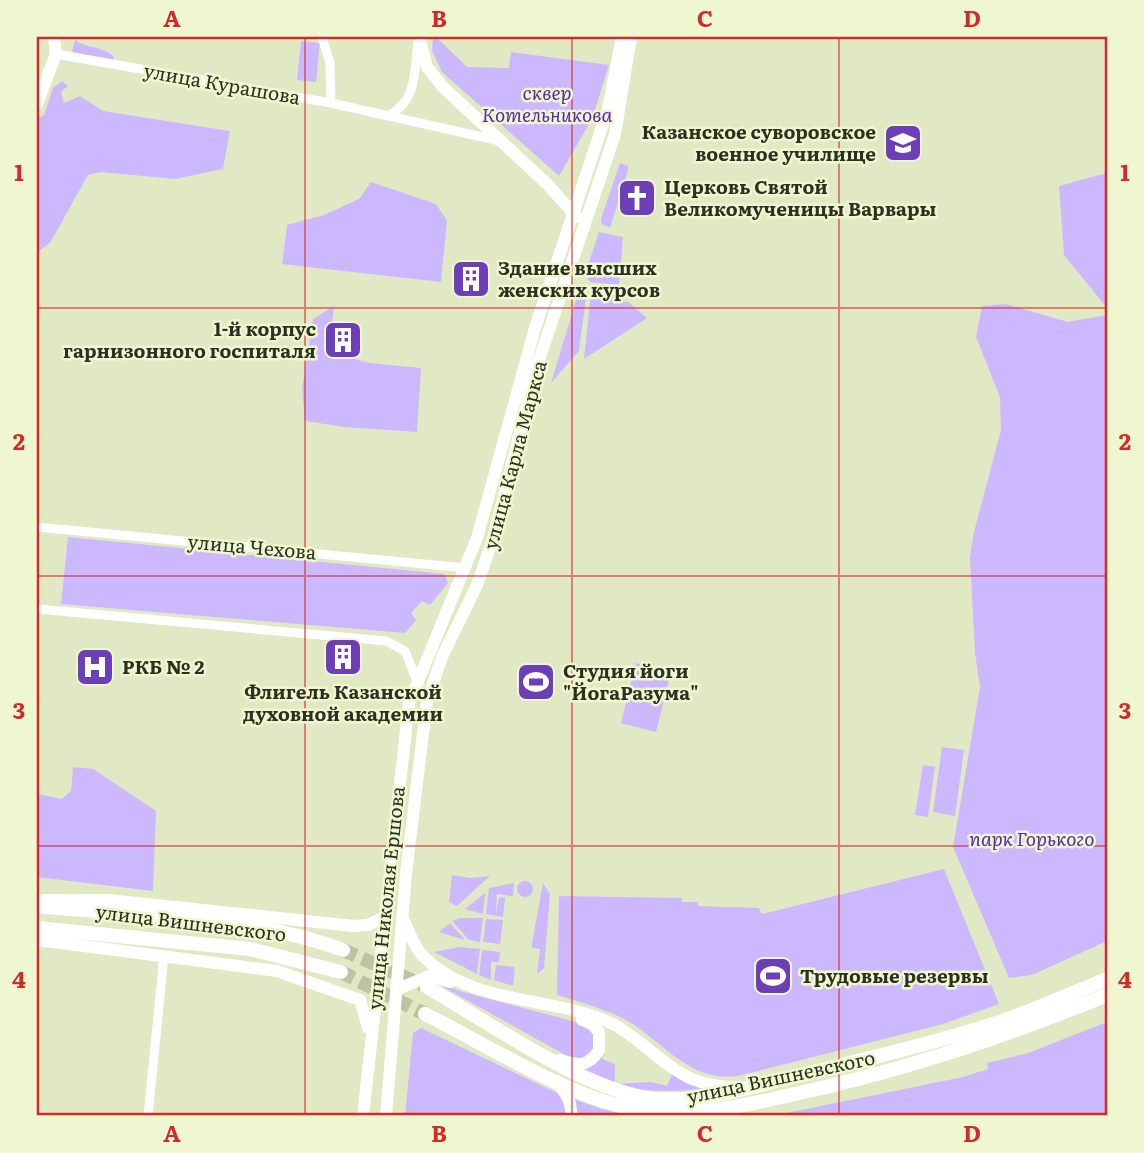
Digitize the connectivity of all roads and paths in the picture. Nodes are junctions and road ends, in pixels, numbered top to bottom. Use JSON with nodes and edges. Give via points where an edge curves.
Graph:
{"nodes":[{"id":1,"x":54,"y":37,"type":"edge"},
{"id":2,"x":322,"y":37,"type":"edge"},
{"id":3,"x":622,"y":37,"type":"edge"},
{"id":4,"x":631,"y":37,"type":"edge"},
{"id":5,"x":419,"y":38,"type":"edge"},
{"id":6,"x":56,"y":54,"type":"junction"},
{"id":7,"x":331,"y":103,"type":"junction"},
{"id":8,"x":37,"y":104,"type":"edge"},
{"id":9,"x":388,"y":116,"type":"junction"},
{"id":10,"x":502,"y":141,"type":"junction"},
{"id":11,"x":572,"y":215,"type":"junction"},
{"id":12,"x":586,"y":222,"type":"junction"},
{"id":13,"x":37,"y":527,"type":"edge"},
{"id":14,"x":466,"y":568,"type":"junction"},
{"id":15,"x":37,"y":608,"type":"edge"},
{"id":16,"x":417,"y":681,"type":"junction"},
{"id":17,"x":406,"y":873,"type":"joint"},
{"id":18,"x":37,"y":900,"type":"edge"},
{"id":19,"x":37,"y":906,"type":"edge"},
{"id":20,"x":384,"y":917,"type":"junction"},
{"id":21,"x":402,"y":918,"type":"junction"},
{"id":22,"x":37,"y":929,"type":"edge"},
{"id":23,"x":37,"y":940,"type":"edge"},
{"id":24,"x":343,"y":950,"type":"tunnel mouth"},
{"id":25,"x":164,"y":956,"type":"junction"},
{"id":26,"x":341,"y":972,"type":"tunnel mouth"},
{"id":27,"x":1107,"y":979,"type":"edge"},
{"id":28,"x":427,"y":987,"type":"tunnel mouth"},
{"id":29,"x":398,"y":989,"type":"junction"},
{"id":30,"x":1107,"y":995,"type":"edge"},
{"id":31,"x":425,"y":1014,"type":"tunnel mouth"},
{"id":32,"x":370,"y":1048,"type":"junction"},
{"id":33,"x":537,"y":1051,"type":"junction"},
{"id":34,"x":557,"y":1081,"type":"junction"},
{"id":35,"x":743,"y":1088,"type":"junction"},
{"id":36,"x":751,"y":1104,"type":"junction"},
{"id":37,"x":148,"y":1116,"type":"edge"},
{"id":38,"x":363,"y":1116,"type":"edge"},
{"id":39,"x":388,"y":1116,"type":"edge"},
{"id":40,"x":572,"y":1116,"type":"edge"},
{"id":41,"x":699,"y":1116,"type":"edge"}],
"edges":[{"from":1,"to":6,"type":"main road"},
{"from":2,"to":7,"type":"street","via":[[330,63]]},
{"from":3,"to":11,"type":"main road","name":"улица Карла Маркса","via":[[608,110]]},
{"from":4,"to":12,"type":"main road","name":"улица Карла Маркса","via":[[615,134]]},
{"from":5,"to":9,"type":"street","via":[[411,96]]},
{"from":5,"to":10,"type":"main road","via":[[427,67],[443,87]]},
{"from":6,"to":7,"type":"street","name":"улица Курашова"},
{"from":6,"to":8,"type":"main road"},
{"from":7,"to":9,"type":"street","name":"улица Курашова"},
{"from":9,"to":10,"type":"street","name":"улица Курашова"},
{"from":10,"to":11,"type":"main road"},
{"from":11,"to":12,"type":"main road"},
{"from":11,"to":14,"type":"main road","name":"улица Карла Маркса"},
{"from":12,"to":17,"type":"main road","name":"улица Карла Маркса","via":[[535,372],[488,556],[427,701]]},
{"from":13,"to":14,"type":"street","name":"улица Чехова"},
{"from":14,"to":16,"type":"main road","name":"улица Карла Маркса"},
{"from":15,"to":16,"type":"street","via":[[386,641],[405,651]]},
{"from":16,"to":20,"type":"main road","name":"улица Николая Ершова","via":[[404,730]]},
{"from":17,"to":21,"type":"main road","name":"улица Николая Ершова"},
{"from":18,"to":20,"type":"main road","via":[[109,900],[354,926]]},
{"from":19,"to":24,"type":"main road","name":"улица Вишневского","via":[[248,927]]},
{"from":20,"to":32,"type":"main road","name":"улица Николая Ершова"},
{"from":21,"to":29,"type":"main road","name":"улица Николая Ершова"},
{"from":21,"to":35,"type":"main road","via":[[421,955],[453,978],[486,991],[598,1018],[629,1034],[691,1079]]},
{"from":22,"to":26,"type":"main road","name":"улица Вишневского","via":[[250,949]]},
{"from":23,"to":25,"type":"main road"},
{"from":25,"to":32,"type":"main road","via":[[292,974],[346,993],[360,1000]]},
{"from":25,"to":37,"type":"street"},
{"from":27,"to":35,"type":"main road","name":"улица Вишневского","via":[[984,1027]]},
{"from":28,"to":33,"type":"main road","name":"улица Вишневского"},
{"from":29,"to":33,"type":"main road","via":[[421,978],[436,977],[484,996],[588,1022],[600,1037],[595,1057],[582,1065]]},
{"from":29,"to":39,"type":"main road","name":"улица Николая Ершова"},
{"from":30,"to":36,"type":"main road","name":"улица Вишневского","via":[[924,1062]]},
{"from":31,"to":34,"type":"main road","name":"улица Вишневского"},
{"from":32,"to":38,"type":"main road","name":"улица Николая Ершова"},
{"from":33,"to":35,"type":"main road","name":"улица Вишневского","via":[[593,1080],[640,1097],[692,1098]]},
{"from":34,"to":36,"type":"main road","name":"улица Вишневского","via":[[615,1105],[650,1112],[691,1113]]},
{"from":34,"to":40,"type":"main road","via":[[569,1099]]},
{"from":36,"to":41,"type":"main road"}]}
